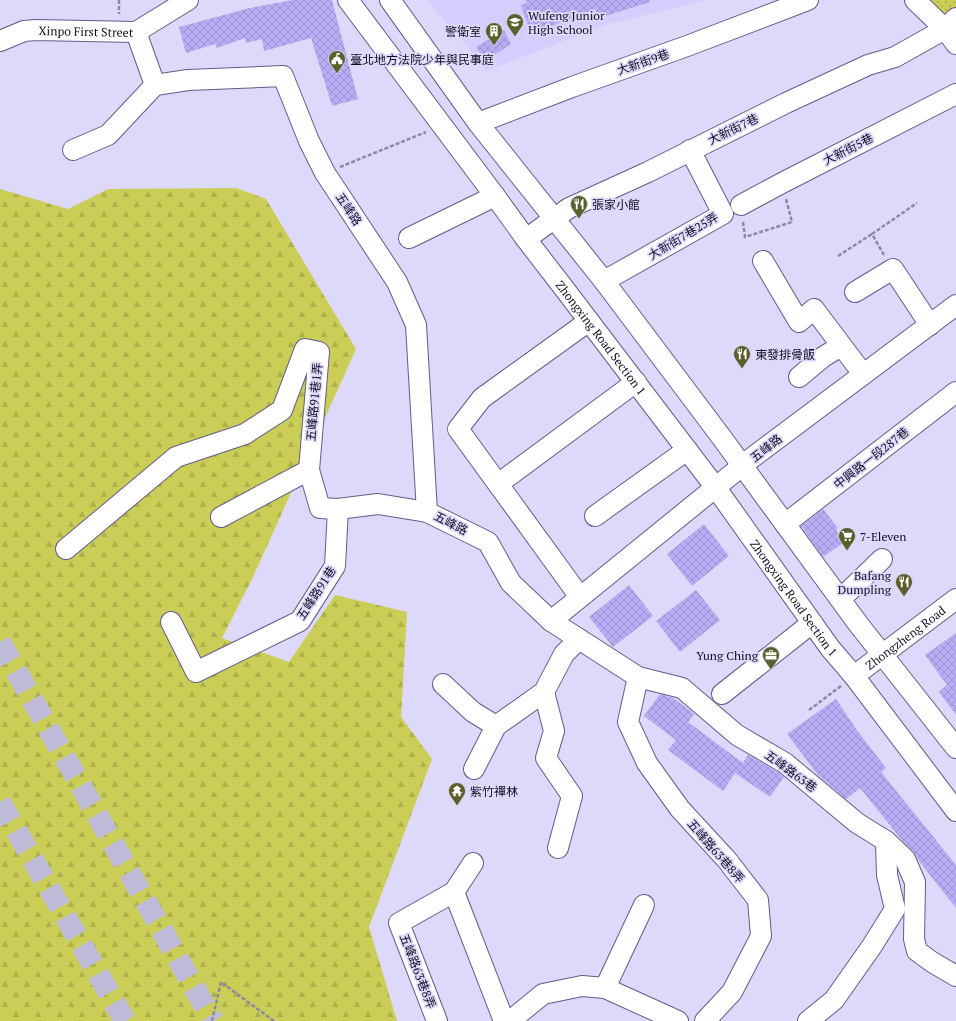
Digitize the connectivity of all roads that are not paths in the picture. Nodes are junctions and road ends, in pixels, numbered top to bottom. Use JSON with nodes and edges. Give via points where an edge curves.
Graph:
{"nodes":[{"id":1,"x":188,"y":0,"type":"edge"},
{"id":2,"x":348,"y":0,"type":"edge"},
{"id":3,"x":390,"y":0,"type":"edge"},
{"id":4,"x":808,"y":0,"type":"edge"},
{"id":5,"x":915,"y":0,"type":"edge"},
{"id":6,"x":136,"y":32,"type":"junction"},
{"id":7,"x":953,"y":34,"type":"edge"},
{"id":8,"x":0,"y":41,"type":"edge"},
{"id":9,"x":155,"y":85,"type":"junction"},
{"id":10,"x":956,"y":94,"type":"edge"},
{"id":11,"x":478,"y":123,"type":"junction"},
{"id":12,"x":73,"y":150,"type":"dead end"},
{"id":13,"x":690,"y":150,"type":"junction"},
{"id":14,"x":495,"y":196,"type":"junction"},
{"id":15,"x":741,"y":205,"type":"road end"},
{"id":16,"x":555,"y":218,"type":"junction"},
{"id":17,"x":410,"y":238,"type":"dead end"},
{"id":18,"x":526,"y":239,"type":"junction"},
{"id":19,"x":763,"y":261,"type":"dead end"},
{"id":20,"x":604,"y":281,"type":"junction"},
{"id":21,"x":855,"y":292,"type":"dead end"},
{"id":22,"x":956,"y":306,"type":"edge"},
{"id":23,"x":588,"y":321,"type":"junction"},
{"id":24,"x":930,"y":325,"type":"junction"},
{"id":25,"x":841,"y":346,"type":"junction"},
{"id":26,"x":863,"y":374,"type":"junction"},
{"id":27,"x":799,"y":377,"type":"dead end"},
{"id":28,"x":636,"y":382,"type":"junction"},
{"id":29,"x":956,"y":392,"type":"edge"},
{"id":30,"x":687,"y":450,"type":"junction"},
{"id":31,"x":742,"y":467,"type":"junction"},
{"id":32,"x":309,"y":470,"type":"junction"},
{"id":33,"x":498,"y":484,"type":"junction"},
{"id":34,"x":716,"y":488,"type":"junction"},
{"id":35,"x":338,"y":509,"type":"junction"},
{"id":36,"x":427,"y":512,"type":"junction"},
{"id":37,"x":595,"y":516,"type":"dead end"},
{"id":38,"x":221,"y":517,"type":"dead end"},
{"id":39,"x":785,"y":524,"type":"junction"},
{"id":40,"x":66,"y":549,"type":"dead end"},
{"id":41,"x":882,"y":559,"type":"dead end"},
{"id":42,"x":580,"y":597,"type":"junction"},
{"id":43,"x":839,"y":598,"type":"junction"},
{"id":44,"x":956,"y":599,"type":"edge"},
{"id":45,"x":551,"y":621,"type":"junction"},
{"id":46,"x":171,"y":622,"type":"dead end"},
{"id":47,"x":812,"y":623,"type":"junction"},
{"id":48,"x":579,"y":639,"type":"junction"},
{"id":49,"x":883,"y":654,"type":"junction"},
{"id":50,"x":854,"y":676,"type":"junction"},
{"id":51,"x":638,"y":677,"type":"junction"},
{"id":52,"x":443,"y":684,"type":"dead end"},
{"id":53,"x":544,"y":692,"type":"junction"},
{"id":54,"x":722,"y":694,"type":"dead end"},
{"id":55,"x":496,"y":726,"type":"junction"},
{"id":56,"x":956,"y":747,"type":"edge"},
{"id":57,"x":474,"y":769,"type":"dead end"},
{"id":58,"x":956,"y":811,"type":"edge"},
{"id":59,"x":886,"y":841,"type":"junction"},
{"id":60,"x":558,"y":848,"type":"dead end"},
{"id":61,"x":473,"y":863,"type":"dead end"},
{"id":62,"x":454,"y":892,"type":"junction"},
{"id":63,"x":644,"y":905,"type":"dead end"},
{"id":64,"x":956,"y":976,"type":"edge"},
{"id":65,"x":605,"y":988,"type":"junction"},
{"id":66,"x":437,"y":1021,"type":"edge"},
{"id":67,"x":504,"y":1021,"type":"edge"},
{"id":68,"x":510,"y":1021,"type":"edge"},
{"id":69,"x":678,"y":1021,"type":"edge"},
{"id":70,"x":705,"y":1021,"type":"edge"},
{"id":71,"x":808,"y":1021,"type":"edge"}],
"edges":[{"from":1,"to":6,"type":"street","name":"Xinpo First Street"},
{"from":2,"to":14,"type":"street","name":"Zhongxing Road Section 1"},
{"from":3,"to":11,"type":"street"},
{"from":4,"to":11,"type":"street","name":"大新街9巷"},
{"from":5,"to":7,"type":"street"},
{"from":6,"to":8,"type":"street","name":"Xinpo First Street","via":[[36,30],[24,31]]},
{"from":6,"to":9,"type":"street"},
{"from":7,"to":13,"type":"street","name":"大新街7巷","via":[[857,71]]},
{"from":9,"to":12,"type":"street","via":[[108,135]]},
{"from":9,"to":36,"type":"street","name":"五峰路","via":[[188,80],[283,76],[325,173],[397,282],[416,325]]},
{"from":10,"to":15,"type":"street","name":"大新街5巷"},
{"from":11,"to":16,"type":"street"},
{"from":13,"to":16,"type":"street","name":"大新街7巷","via":[[569,208]]},
{"from":13,"to":20,"type":"street","name":"大新街7巷25弄","via":[[722,214]]},
{"from":14,"to":17,"type":"street"},
{"from":14,"to":18,"type":"street","name":"Zhongxing Road Section 1"},
{"from":16,"to":18,"type":"street","name":"大新街7巷"},
{"from":16,"to":20,"type":"street"},
{"from":18,"to":23,"type":"street","name":"Zhongxing Road Section 1"},
{"from":19,"to":25,"type":"street","via":[[799,322],[814,309]]},
{"from":20,"to":31,"type":"street"},
{"from":21,"to":24,"type":"street","via":[[893,269]]},
{"from":22,"to":24,"type":"street","name":"五峰路"},
{"from":23,"to":28,"type":"street","name":"Zhongxing Road Section 1"},
{"from":23,"to":33,"type":"street","via":[[482,398],[458,429]]},
{"from":24,"to":26,"type":"street","name":"五峰路"},
{"from":25,"to":26,"type":"street"},
{"from":25,"to":27,"type":"street"},
{"from":26,"to":31,"type":"street","name":"五峰路"},
{"from":28,"to":30,"type":"street","name":"Zhongxing Road Section 1"},
{"from":28,"to":33,"type":"street"},
{"from":29,"to":39,"type":"street","name":"中興路一段287巷"},
{"from":30,"to":34,"type":"street","name":"Zhongxing Road Section 1"},
{"from":30,"to":37,"type":"street"},
{"from":31,"to":34,"type":"street","name":"五峰路"},
{"from":31,"to":39,"type":"street"},
{"from":32,"to":35,"type":"street","name":"五峰路91巷1弄","via":[[320,508]]},
{"from":32,"to":38,"type":"street"},
{"from":32,"to":40,"type":"street","name":"五峰路91巷1弄","via":[[319,352],[305,349],[282,410],[245,434],[176,457]]},
{"from":33,"to":42,"type":"street"},
{"from":34,"to":42,"type":"street","name":"五峰路"},
{"from":34,"to":47,"type":"street","name":"Zhongxing Road Section 1"},
{"from":35,"to":36,"type":"street","via":[[378,504]]},
{"from":35,"to":46,"type":"street","name":"五峰路91巷","via":[[335,566],[300,621],[196,672]]},
{"from":36,"to":45,"type":"street","name":"五峰路","via":[[488,542],[511,583]]},
{"from":39,"to":43,"type":"street"},
{"from":41,"to":43,"type":"street"},
{"from":42,"to":45,"type":"street","name":"五峰路"},
{"from":43,"to":49,"type":"street"},
{"from":44,"to":49,"type":"street","name":"Zhongzheng Road"},
{"from":45,"to":48,"type":"street","name":"五峰路63巷"},
{"from":47,"to":50,"type":"street","name":"Zhongxing Road Section 1"},
{"from":47,"to":54,"type":"street"},
{"from":48,"to":51,"type":"street","name":"五峰路63巷"},
{"from":48,"to":53,"type":"street","via":[[564,654]]},
{"from":49,"to":50,"type":"street","name":"Zhongzheng Road"},
{"from":49,"to":56,"type":"street"},
{"from":50,"to":58,"type":"street","name":"Zhongxing Road Section 1"},
{"from":51,"to":59,"type":"street","name":"五峰路63巷","via":[[682,688],[737,735],[785,763],[857,823]]},
{"from":51,"to":70,"type":"street","name":"五峰路63巷8弄","via":[[628,722],[646,763],[680,809],[727,860],[758,900],[761,936],[732,992]]},
{"from":52,"to":55,"type":"street","via":[[473,712]]},
{"from":53,"to":55,"type":"street"},
{"from":53,"to":60,"type":"street","via":[[554,731],[546,758],[572,796]]},
{"from":55,"to":57,"type":"street"},
{"from":59,"to":64,"type":"street","name":"五峰路63巷","via":[[905,859],[915,882],[914,939],[917,951]]},
{"from":59,"to":71,"type":"street","via":[[887,875],[895,909],[834,1000]]},
{"from":61,"to":62,"type":"street","name":"五峰路63巷8弄"},
{"from":62,"to":66,"type":"street","name":"五峰路63巷8弄","via":[[399,923]]},
{"from":62,"to":67,"type":"street"},
{"from":63,"to":65,"type":"street"},
{"from":65,"to":68,"type":"street","via":[[582,986],[543,994]]},
{"from":65,"to":69,"type":"street"}]}
